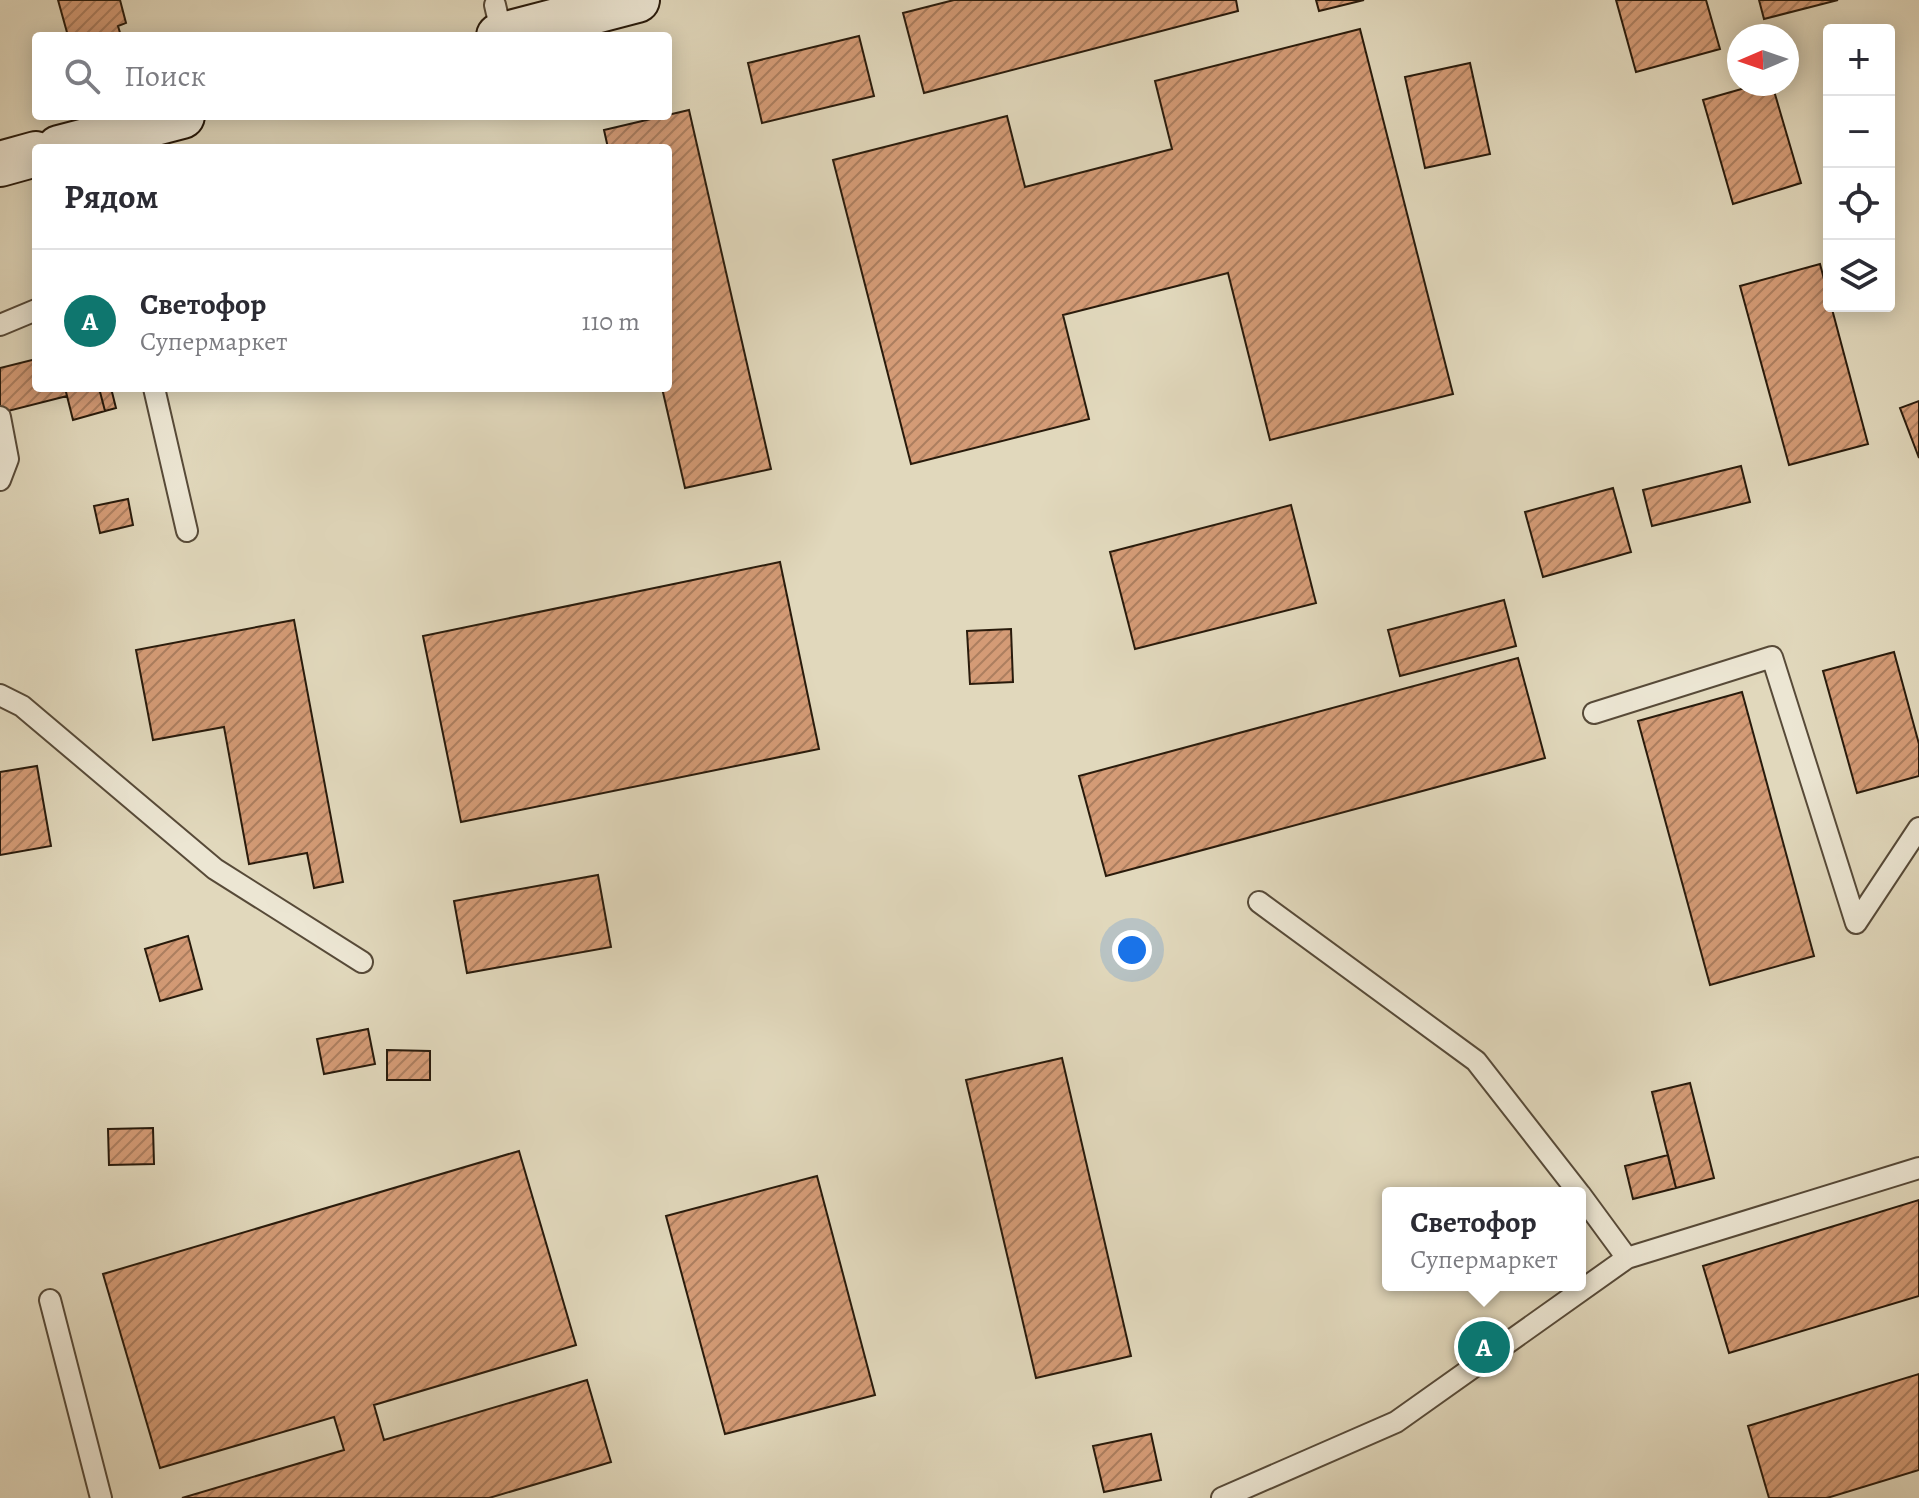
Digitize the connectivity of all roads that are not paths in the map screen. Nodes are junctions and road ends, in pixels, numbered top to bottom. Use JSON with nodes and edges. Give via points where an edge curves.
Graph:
{"nodes":[{"id":1,"x":637,"y":0,"type":"edge"},
{"id":2,"x":499,"y":25,"type":"edge"},
{"id":3,"x":171,"y":120,"type":"edge"},
{"id":4,"x":114,"y":141,"type":"edge"},
{"id":5,"x":90,"y":144,"type":"edge"},
{"id":6,"x":32,"y":155,"type":"edge"},
{"id":7,"x":0,"y":164,"type":"edge"},
{"id":8,"x":32,"y":312,"type":"edge"},
{"id":9,"x":0,"y":325,"type":"edge"},
{"id":10,"x":155,"y":392,"type":"edge"},
{"id":11,"x":0,"y":417,"type":"edge"},
{"id":12,"x":0,"y":480,"type":"edge"},
{"id":13,"x":187,"y":531,"type":"dead end"},
{"id":14,"x":0,"y":695,"type":"edge"},
{"id":15,"x":1594,"y":713,"type":"dead end"},
{"id":16,"x":1919,"y":828,"type":"edge"},
{"id":17,"x":1259,"y":902,"type":"dead end"},
{"id":18,"x":362,"y":962,"type":"dead end"},
{"id":19,"x":1919,"y":1168,"type":"edge"},
{"id":20,"x":1575,"y":1187,"type":"edge"},
{"id":21,"x":1586,"y":1201,"type":"edge"},
{"id":22,"x":1627,"y":1258,"type":"junction"},
{"id":23,"x":1586,"y":1287,"type":"edge"},
{"id":24,"x":1581,"y":1291,"type":"edge"},
{"id":25,"x":50,"y":1300,"type":"dead end"},
{"id":26,"x":101,"y":1498,"type":"edge"},
{"id":27,"x":1222,"y":1498,"type":"edge"}],
"edges":[{"from":1,"to":2,"type":"main road"},
{"from":3,"to":4,"type":"main road"},
{"from":4,"to":5,"type":"main road"},
{"from":6,"to":7,"type":"main road"},
{"from":8,"to":9,"type":"lane"},
{"from":10,"to":13,"type":"lane"},
{"from":11,"to":12,"type":"lane","via":[[8,459]]},
{"from":14,"to":18,"type":"lane","via":[[22,706],[215,869]]},
{"from":15,"to":16,"type":"lane","via":[[1772,657],[1856,923]]},
{"from":17,"to":20,"type":"lane","via":[[1476,1061]]},
{"from":19,"to":22,"type":"lane"},
{"from":21,"to":22,"type":"lane"},
{"from":22,"to":23,"type":"lane"},
{"from":24,"to":27,"type":"lane","via":[[1396,1422]]},
{"from":25,"to":26,"type":"lane"}]}
